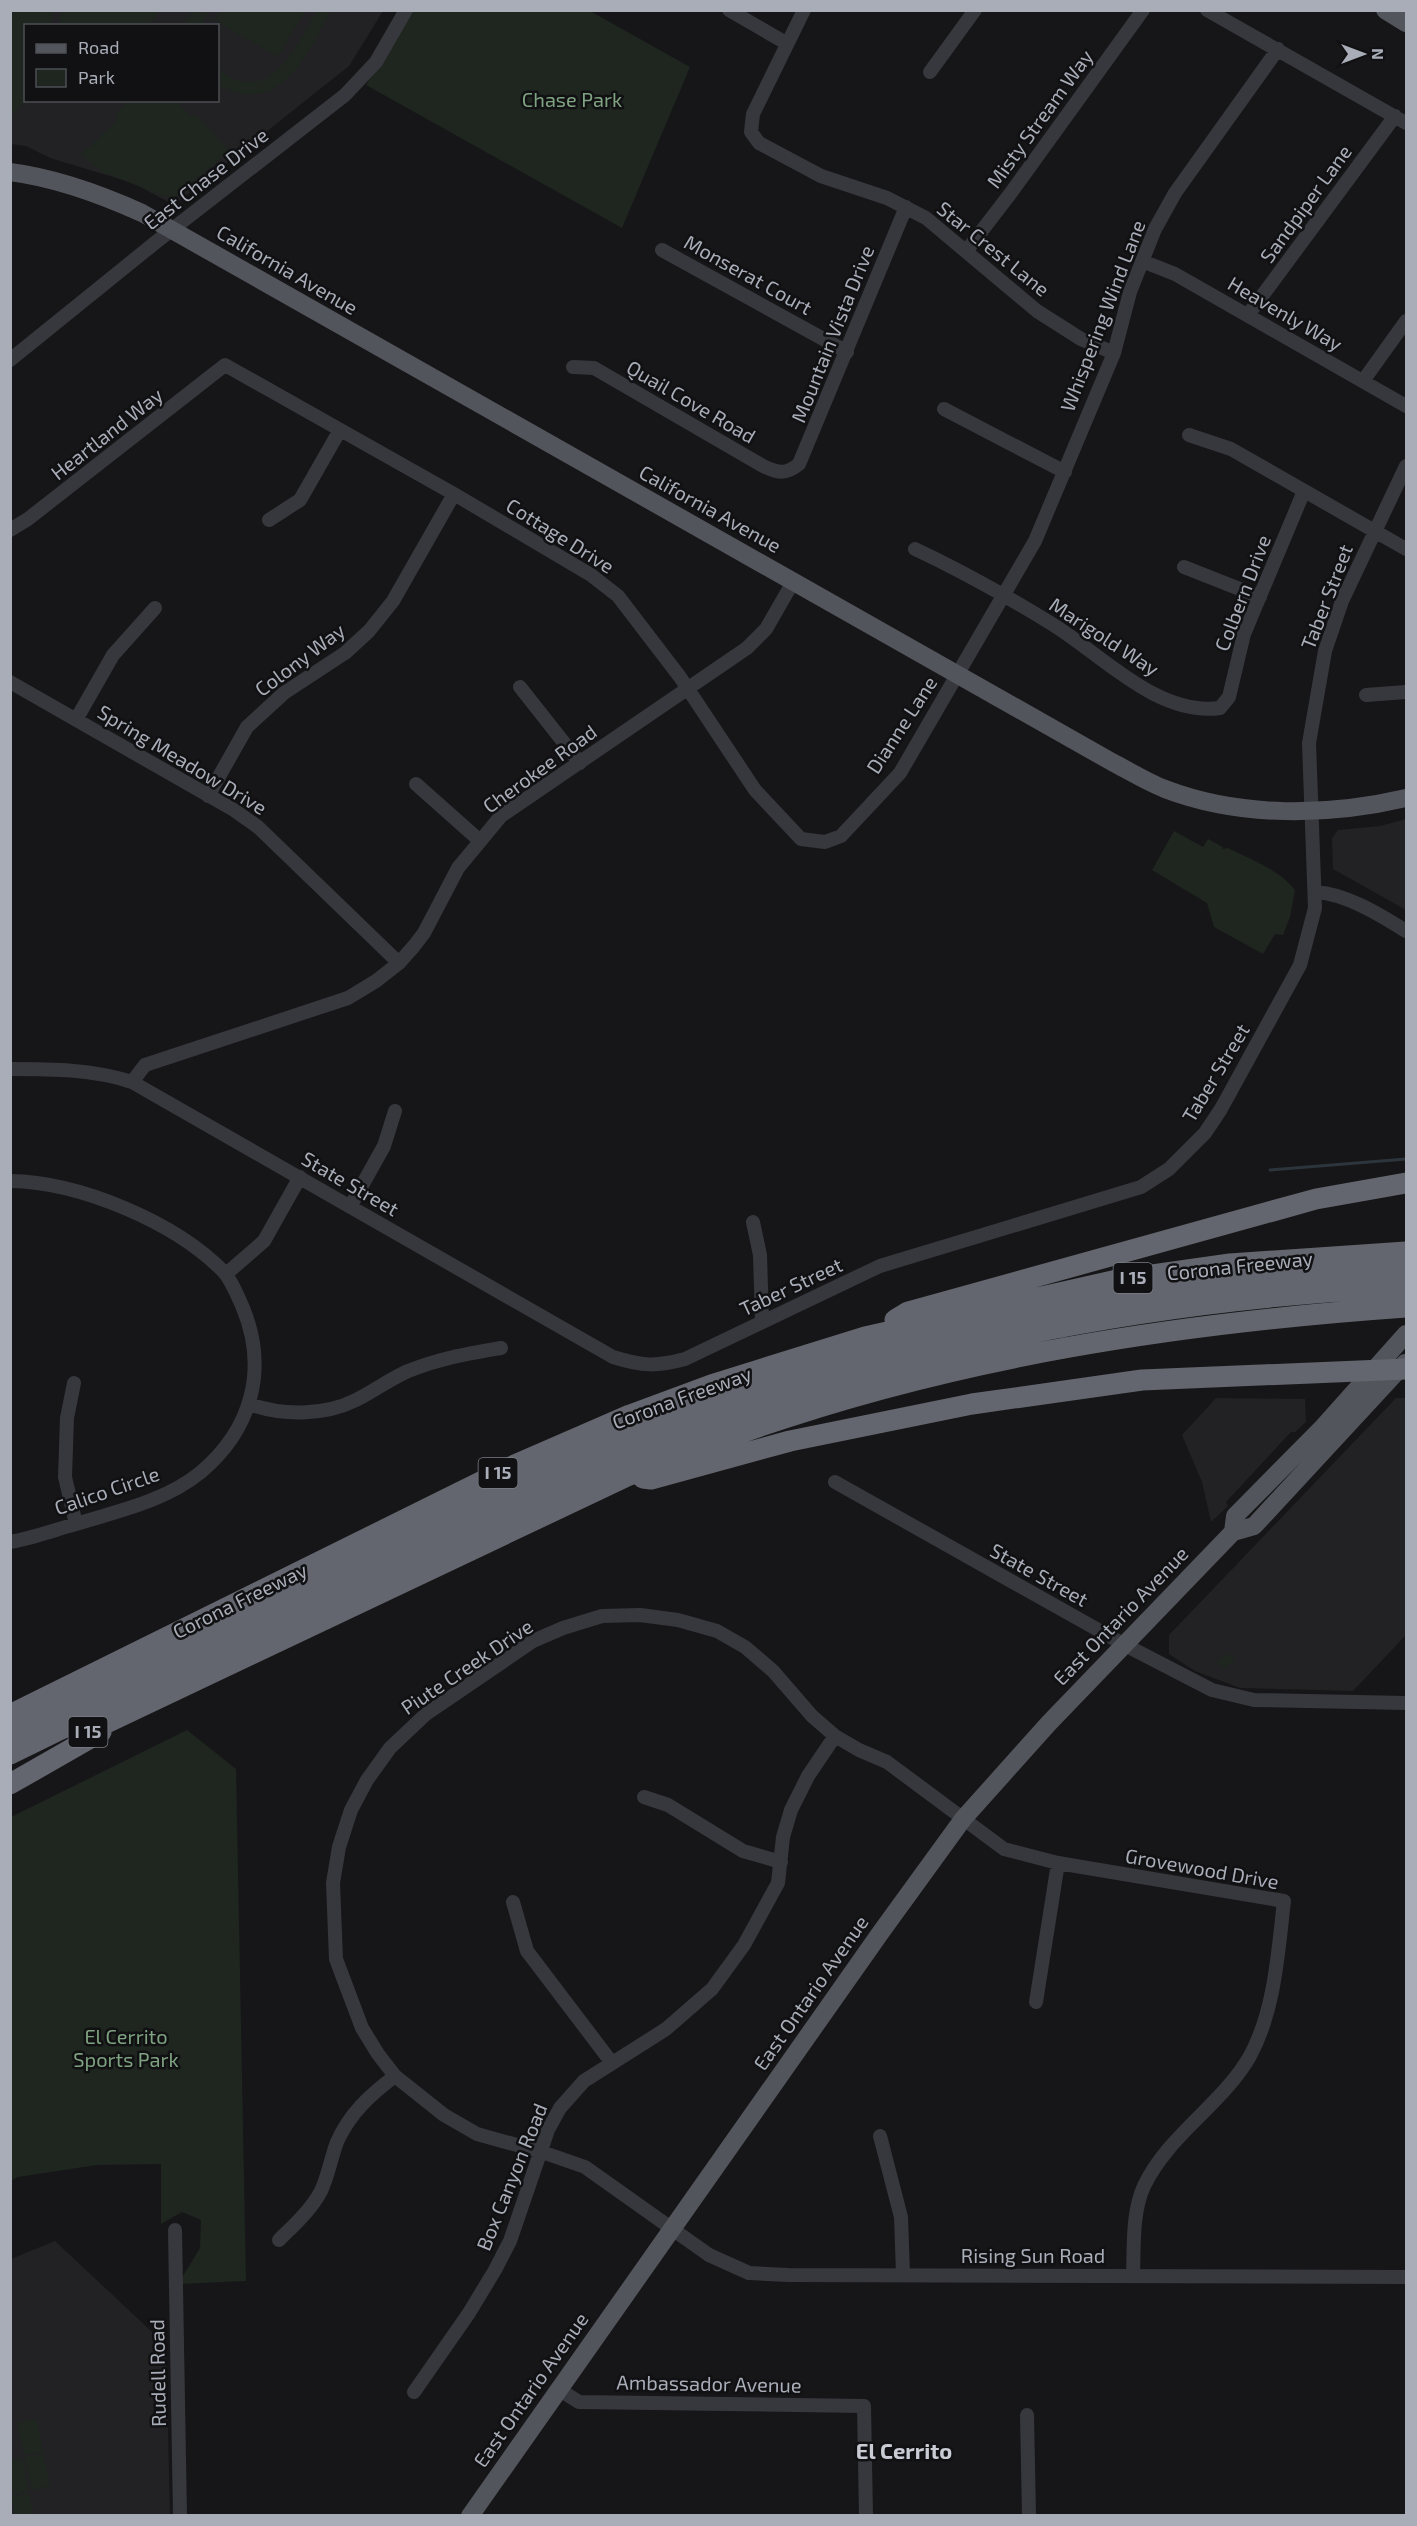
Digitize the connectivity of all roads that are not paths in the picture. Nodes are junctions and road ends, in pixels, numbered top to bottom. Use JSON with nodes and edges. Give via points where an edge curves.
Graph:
{"nodes":[{"id":1,"x":406,"y":10,"type":"edge"},
{"id":2,"x":729,"y":10,"type":"edge"},
{"id":3,"x":804,"y":10,"type":"edge"},
{"id":4,"x":975,"y":10,"type":"edge"},
{"id":5,"x":1143,"y":10,"type":"edge"},
{"id":6,"x":1207,"y":10,"type":"edge"},
{"id":7,"x":1385,"y":10,"type":"edge"},
{"id":8,"x":1407,"y":23,"type":"edge"},
{"id":9,"x":786,"y":43,"type":"junction"},
{"id":10,"x":1278,"y":49,"type":"junction"},
{"id":11,"x":930,"y":72,"type":"dead end"},
{"id":12,"x":1401,"y":119,"type":"edge"},
{"id":13,"x":10,"y":172,"type":"edge"},
{"id":14,"x":906,"y":207,"type":"junction"},
{"id":15,"x":172,"y":229,"type":"junction"},
{"id":16,"x":662,"y":250,"type":"dead end"},
{"id":17,"x":967,"y":250,"type":"junction"},
{"id":18,"x":1142,"y":261,"type":"junction"},
{"id":19,"x":1248,"y":315,"type":"junction"},
{"id":20,"x":1407,"y":321,"type":"edge"},
{"id":21,"x":847,"y":352,"type":"junction"},
{"id":22,"x":1114,"y":353,"type":"junction"},
{"id":23,"x":10,"y":360,"type":"edge"},
{"id":24,"x":225,"y":365,"type":"joint"},
{"id":25,"x":573,"y":367,"type":"dead end"},
{"id":26,"x":1363,"y":381,"type":"junction"},
{"id":27,"x":1407,"y":406,"type":"edge"},
{"id":28,"x":944,"y":409,"type":"dead end"},
{"id":29,"x":340,"y":430,"type":"junction"},
{"id":30,"x":1189,"y":435,"type":"dead end"},
{"id":31,"x":1407,"y":466,"type":"edge"},
{"id":32,"x":789,"y":472,"type":"joint"},
{"id":33,"x":1065,"y":472,"type":"junction"},
{"id":34,"x":1304,"y":491,"type":"junction"},
{"id":35,"x":454,"y":494,"type":"junction"},
{"id":36,"x":269,"y":520,"type":"dead end"},
{"id":37,"x":10,"y":530,"type":"edge"},
{"id":38,"x":1374,"y":531,"type":"junction"},
{"id":39,"x":915,"y":549,"type":"dead end"},
{"id":40,"x":1407,"y":549,"type":"edge"},
{"id":41,"x":1184,"y":567,"type":"dead end"},
{"id":42,"x":794,"y":582,"type":"junction"},
{"id":43,"x":1004,"y":596,"type":"junction"},
{"id":44,"x":1260,"y":597,"type":"junction"},
{"id":45,"x":155,"y":608,"type":"dead end"},
{"id":46,"x":958,"y":676,"type":"junction"},
{"id":47,"x":10,"y":682,"type":"edge"},
{"id":48,"x":520,"y":687,"type":"dead end"},
{"id":49,"x":688,"y":689,"type":"junction"},
{"id":50,"x":1407,"y":692,"type":"edge"},
{"id":51,"x":1366,"y":695,"type":"dead end"},
{"id":52,"x":1220,"y":708,"type":"joint"},
{"id":53,"x":77,"y":718,"type":"junction"},
{"id":54,"x":580,"y":763,"type":"junction"},
{"id":55,"x":416,"y":784,"type":"dead end"},
{"id":56,"x":208,"y":796,"type":"junction"},
{"id":57,"x":1407,"y":798,"type":"edge"},
{"id":58,"x":1311,"y":810,"type":"junction"},
{"id":59,"x":479,"y":840,"type":"junction"},
{"id":60,"x":825,"y":842,"type":"joint"},
{"id":61,"x":1316,"y":892,"type":"junction"},
{"id":62,"x":1407,"y":931,"type":"edge"},
{"id":63,"x":399,"y":963,"type":"junction"},
{"id":64,"x":10,"y":1069,"type":"edge"},
{"id":65,"x":132,"y":1082,"type":"junction"},
{"id":66,"x":395,"y":1111,"type":"dead end"},
{"id":67,"x":300,"y":1177,"type":"junction"},
{"id":68,"x":10,"y":1181,"type":"edge"},
{"id":69,"x":1407,"y":1184,"type":"edge"},
{"id":70,"x":350,"y":1207,"type":"junction"},
{"id":71,"x":753,"y":1222,"type":"dead end"},
{"id":72,"x":1407,"y":1252,"type":"edge"},
{"id":73,"x":1407,"y":1268,"type":"edge"},
{"id":74,"x":225,"y":1274,"type":"junction"},
{"id":75,"x":1407,"y":1287,"type":"edge"},
{"id":76,"x":1406,"y":1307,"type":"edge"},
{"id":77,"x":762,"y":1321,"type":"junction"},
{"id":78,"x":1407,"y":1334,"type":"edge"},
{"id":79,"x":865,"y":1337,"type":"junction"},
{"id":80,"x":501,"y":1348,"type":"dead end"},
{"id":81,"x":660,"y":1366,"type":"joint"},
{"id":82,"x":1404,"y":1367,"type":"edge"},
{"id":83,"x":1373,"y":1371,"type":"junction"},
{"id":84,"x":74,"y":1383,"type":"dead end"},
{"id":85,"x":249,"y":1404,"type":"junction"},
{"id":86,"x":1304,"y":1446,"type":"junction"},
{"id":87,"x":625,"y":1477,"type":"junction"},
{"id":88,"x":835,"y":1482,"type":"dead end"},
{"id":89,"x":1287,"y":1492,"type":"junction"},
{"id":90,"x":76,"y":1524,"type":"junction"},
{"id":91,"x":1233,"y":1532,"type":"junction"},
{"id":92,"x":10,"y":1542,"type":"edge"},
{"id":93,"x":1125,"y":1645,"type":"junction"},
{"id":94,"x":148,"y":1647,"type":"junction"},
{"id":95,"x":166,"y":1694,"type":"junction"},
{"id":96,"x":1407,"y":1703,"type":"edge"},
{"id":97,"x":10,"y":1705,"type":"edge"},
{"id":98,"x":10,"y":1715,"type":"edge"},
{"id":99,"x":10,"y":1733,"type":"edge"},
{"id":100,"x":835,"y":1736,"type":"junction"},
{"id":101,"x":10,"y":1754,"type":"edge"},
{"id":102,"x":10,"y":1770,"type":"edge"},
{"id":103,"x":10,"y":1784,"type":"edge"},
{"id":104,"x":644,"y":1797,"type":"dead end"},
{"id":105,"x":963,"y":1819,"type":"junction"},
{"id":106,"x":781,"y":1862,"type":"junction"},
{"id":107,"x":1058,"y":1863,"type":"junction"},
{"id":108,"x":513,"y":1902,"type":"dead end"},
{"id":109,"x":1036,"y":2002,"type":"dead end"},
{"id":110,"x":612,"y":2063,"type":"junction"},
{"id":111,"x":395,"y":2076,"type":"junction"},
{"id":112,"x":880,"y":2136,"type":"dead end"},
{"id":113,"x":542,"y":2152,"type":"junction"},
{"id":114,"x":673,"y":2228,"type":"junction"},
{"id":115,"x":175,"y":2230,"type":"dead end"},
{"id":116,"x":279,"y":2240,"type":"dead end"},
{"id":117,"x":903,"y":2274,"type":"junction"},
{"id":118,"x":1133,"y":2276,"type":"junction"},
{"id":119,"x":1407,"y":2277,"type":"edge"},
{"id":120,"x":558,"y":2389,"type":"junction"},
{"id":121,"x":414,"y":2392,"type":"dead end"},
{"id":122,"x":1027,"y":2415,"type":"dead end"},
{"id":123,"x":180,"y":2516,"type":"edge"},
{"id":124,"x":470,"y":2516,"type":"edge"},
{"id":125,"x":866,"y":2516,"type":"edge"},
{"id":126,"x":1029,"y":2516,"type":"edge"}],
"edges":[{"from":1,"to":15,"type":"street","name":"East Chase Drive","via":[[376,62],[345,95]]},
{"from":2,"to":9,"type":"street"},
{"from":3,"to":9,"type":"street"},
{"from":4,"to":11,"type":"street"},
{"from":5,"to":17,"type":"street","name":"Misty Stream Way"},
{"from":6,"to":10,"type":"street"},
{"from":7,"to":8,"type":"main road"},
{"from":9,"to":14,"type":"street","name":"Star Crest Lane","via":[[753,114],[751,132],[759,143],[821,176]]},
{"from":10,"to":12,"type":"street"},
{"from":10,"to":18,"type":"street","name":"Whispering Wind Lane","via":[[1174,193]]},
{"from":12,"to":19,"type":"street","name":"Sandpiper Lane"},
{"from":13,"to":15,"type":"main road","name":"California Avenue","via":[[92,192]]},
{"from":14,"to":17,"type":"street","name":"Star Crest Lane","via":[[941,228]]},
{"from":14,"to":21,"type":"street","name":"Mountain Vista Drive"},
{"from":15,"to":23,"type":"street","name":"East Chase Drive"},
{"from":15,"to":42,"type":"main road","name":"California Avenue"},
{"from":16,"to":21,"type":"street","name":"Monserat Court"},
{"from":17,"to":22,"type":"street","name":"Star Crest Lane","via":[[1037,311],[1082,339]]},
{"from":18,"to":19,"type":"street","name":"Heavenly Way","via":[[1175,274]]},
{"from":18,"to":22,"type":"street","name":"Whispering Wind Lane"},
{"from":19,"to":26,"type":"street","name":"Heavenly Way"},
{"from":20,"to":26,"type":"street"},
{"from":21,"to":32,"type":"street","name":"Mountain Vista Drive","via":[[800,464]]},
{"from":22,"to":33,"type":"street","name":"Whispering Wind Lane"},
{"from":24,"to":29,"type":"street","name":"Cottage Drive"},
{"from":24,"to":37,"type":"street","name":"Heartland Way"},
{"from":25,"to":32,"type":"street","name":"Quail Cove Road","via":[[594,368],[763,465],[777,472]]},
{"from":26,"to":27,"type":"street","name":"Heavenly Way"},
{"from":28,"to":33,"type":"street"},
{"from":29,"to":35,"type":"street","name":"Cottage Drive"},
{"from":29,"to":36,"type":"street","via":[[300,500]]},
{"from":30,"to":34,"type":"street","via":[[1232,448]]},
{"from":31,"to":38,"type":"street","name":"Taber Street"},
{"from":33,"to":43,"type":"street","name":"Whispering Wind Lane","via":[[1035,540]]},
{"from":34,"to":38,"type":"street"},
{"from":34,"to":44,"type":"street","name":"Colbern Drive"},
{"from":35,"to":49,"type":"street","name":"Cottage Drive","via":[[591,575],[618,596]]},
{"from":35,"to":56,"type":"street","name":"Colony Way","via":[[393,601],[369,631],[345,653],[284,693],[247,727]]},
{"from":38,"to":40,"type":"street"},
{"from":38,"to":58,"type":"street","name":"Taber Street","via":[[1342,601],[1325,651],[1310,743]]},
{"from":39,"to":43,"type":"street","name":"Marigold Way"},
{"from":41,"to":44,"type":"street"},
{"from":42,"to":46,"type":"main road","name":"California Avenue"},
{"from":42,"to":49,"type":"street","name":"Cherokee Road","via":[[766,629],[747,648]]},
{"from":43,"to":46,"type":"street","name":"Whispering Wind Lane"},
{"from":43,"to":52,"type":"street","name":"Marigold Way","via":[[1078,640],[1138,685],[1184,706]]},
{"from":44,"to":52,"type":"street","name":"Colbern Drive","via":[[1244,634],[1229,697]]},
{"from":45,"to":53,"type":"street","via":[[113,655]]},
{"from":46,"to":58,"type":"main road","name":"California Avenue","via":[[1165,789],[1210,802],[1261,810]]},
{"from":46,"to":60,"type":"street","name":"Dianne Lane","via":[[900,773],[841,836]]},
{"from":47,"to":53,"type":"street","name":"Spring Meadow Drive"},
{"from":48,"to":54,"type":"street"},
{"from":49,"to":54,"type":"street","name":"Cherokee Road"},
{"from":49,"to":60,"type":"street","name":"Cottage Drive","via":[[755,790],[801,839]]},
{"from":50,"to":51,"type":"street"},
{"from":53,"to":56,"type":"street","name":"Spring Meadow Drive"},
{"from":54,"to":59,"type":"street","name":"Cherokee Road","via":[[501,816]]},
{"from":55,"to":59,"type":"street"},
{"from":56,"to":63,"type":"street","name":"Spring Meadow Drive","via":[[258,827]]},
{"from":57,"to":58,"type":"main road","name":"California Avenue","via":[[1371,806]]},
{"from":58,"to":61,"type":"street","name":"Taber Street"},
{"from":59,"to":63,"type":"street","name":"Cherokee Road","via":[[458,868],[424,933]]},
{"from":61,"to":62,"type":"street","via":[[1327,892],[1371,910]]},
{"from":61,"to":77,"type":"street","name":"Taber Street","via":[[1307,943],[1292,981],[1221,1109],[1205,1133],[1169,1169],[1141,1187],[880,1266]]},
{"from":63,"to":65,"type":"street","name":"Cherokee Road","via":[[348,998],[144,1065]]},
{"from":64,"to":65,"type":"street","name":"State Street","via":[[84,1071]]},
{"from":65,"to":67,"type":"street","name":"State Street"},
{"from":66,"to":70,"type":"street","via":[[384,1146]]},
{"from":67,"to":70,"type":"street","name":"State Street"},
{"from":67,"to":74,"type":"street","via":[[264,1241]]},
{"from":68,"to":74,"type":"street","via":[[64,1189],[109,1202],[194,1247]]},
{"from":69,"to":79,"type":"highway","via":[[1316,1199],[908,1312]]},
{"from":70,"to":81,"type":"street","name":"State Street","via":[[613,1357]]},
{"from":71,"to":77,"type":"street","via":[[760,1255]]},
{"from":72,"to":79,"type":"highway","name":"Corona Freeway","number":"I 15","via":[[1230,1264],[1117,1280]]},
{"from":73,"to":99,"type":"highway","via":[[1233,1281],[1140,1294],[1016,1318],[858,1358],[723,1400],[477,1503]]},
{"from":74,"to":85,"type":"street","name":"Calico Circle","via":[[248,1321],[254,1351],[255,1376]]},
{"from":75,"to":101,"type":"highway","via":[[1249,1299],[1086,1322],[890,1367],[789,1397],[677,1436],[559,1486]]},
{"from":76,"to":87,"type":"highway","number":"I 15","via":[[1186,1328],[1024,1354],[888,1387],[784,1418]]},
{"from":77,"to":81,"type":"street","name":"Taber Street","via":[[685,1359]]},
{"from":78,"to":83,"type":"main road","name":"East Ontario Avenue"},
{"from":79,"to":94,"type":"highway","name":"Corona Freeway","number":"I 15","via":[[711,1385],[514,1465]]},
{"from":80,"to":85,"type":"street","via":[[446,1357],[405,1372],[354,1401],[324,1410],[293,1413]]},
{"from":82,"to":83,"type":"highway"},
{"from":82,"to":89,"type":"main road","name":"East Ontario Avenue"},
{"from":83,"to":86,"type":"main road","name":"East Ontario Avenue"},
{"from":83,"to":87,"type":"highway","via":[[1142,1380],[1071,1389],[972,1404],[790,1441],[651,1479]]},
{"from":84,"to":90,"type":"street","via":[[67,1418],[65,1477]]},
{"from":85,"to":90,"type":"street","name":"Calico Circle","via":[[228,1444],[200,1472],[134,1507]]},
{"from":86,"to":89,"type":"main road","via":[[1283,1479]]},
{"from":86,"to":91,"type":"main road","name":"East Ontario Avenue","via":[[1235,1516]]},
{"from":87,"to":95,"type":"highway","number":"I 15"},
{"from":88,"to":93,"type":"street","name":"State Street"},
{"from":89,"to":91,"type":"main road","name":"East Ontario Avenue","via":[[1254,1526]]},
{"from":90,"to":92,"type":"street","name":"Calico Circle"},
{"from":91,"to":93,"type":"main road","name":"East Ontario Avenue"},
{"from":93,"to":96,"type":"street","name":"State Street","via":[[1212,1690],[1254,1700]]},
{"from":93,"to":105,"type":"main road","name":"East Ontario Avenue"},
{"from":94,"to":97,"type":"highway"},
{"from":94,"to":98,"type":"highway","name":"Corona Freeway","number":"I 15"},
{"from":95,"to":102,"type":"highway","number":"I 15"},
{"from":95,"to":103,"type":"highway"},
{"from":100,"to":105,"type":"street","name":"Piute Creek Drive","via":[[887,1762]]},
{"from":100,"to":106,"type":"street","name":"Box Canyon Road","via":[[791,1810]]},
{"from":100,"to":111,"type":"street","name":"Piute Creek Drive","via":[[745,1647],[717,1631],[640,1615],[602,1616],[533,1641],[426,1714],[390,1748],[351,1810],[333,1883],[336,1959],[348,1997],[362,2028]]},
{"from":104,"to":106,"type":"street","via":[[668,1805],[743,1851]]},
{"from":105,"to":107,"type":"street","name":"Grovewood Drive","via":[[1004,1849]]},
{"from":105,"to":114,"type":"main road","name":"East Ontario Avenue"},
{"from":106,"to":110,"type":"street","name":"Box Canyon Road","via":[[778,1883],[768,1904],[744,1946],[712,1989],[666,2030]]},
{"from":107,"to":109,"type":"street"},
{"from":107,"to":118,"type":"street","name":"Grovewood Drive","via":[[1284,1901],[1260,2036],[1233,2080],[1166,2151],[1143,2188],[1135,2225]]},
{"from":108,"to":110,"type":"street","via":[[527,1951]]},
{"from":110,"to":113,"type":"street","name":"Box Canyon Road","via":[[584,2081],[560,2108]]},
{"from":111,"to":113,"type":"street","name":"Piute Creek Drive","via":[[444,2115],[477,2134]]},
{"from":111,"to":116,"type":"street","via":[[352,2114],[321,2190],[309,2209]]},
{"from":112,"to":117,"type":"street","via":[[901,2217]]},
{"from":113,"to":114,"type":"street","name":"Piute Creek Drive","via":[[585,2167]]},
{"from":113,"to":121,"type":"street","name":"Box Canyon Road","via":[[510,2241],[495,2270]]},
{"from":114,"to":117,"type":"street","name":"Rising Sun Road","via":[[709,2255],[749,2273]]},
{"from":114,"to":120,"type":"main road","name":"East Ontario Avenue"},
{"from":115,"to":123,"type":"street","name":"Rudell Road"},
{"from":117,"to":118,"type":"street","name":"Rising Sun Road"},
{"from":118,"to":119,"type":"street","name":"Rising Sun Road"},
{"from":120,"to":124,"type":"main road","name":"East Ontario Avenue"},
{"from":120,"to":125,"type":"street","name":"Ambassador Avenue","via":[[579,2402],[864,2406]]},
{"from":122,"to":126,"type":"street"}]}
